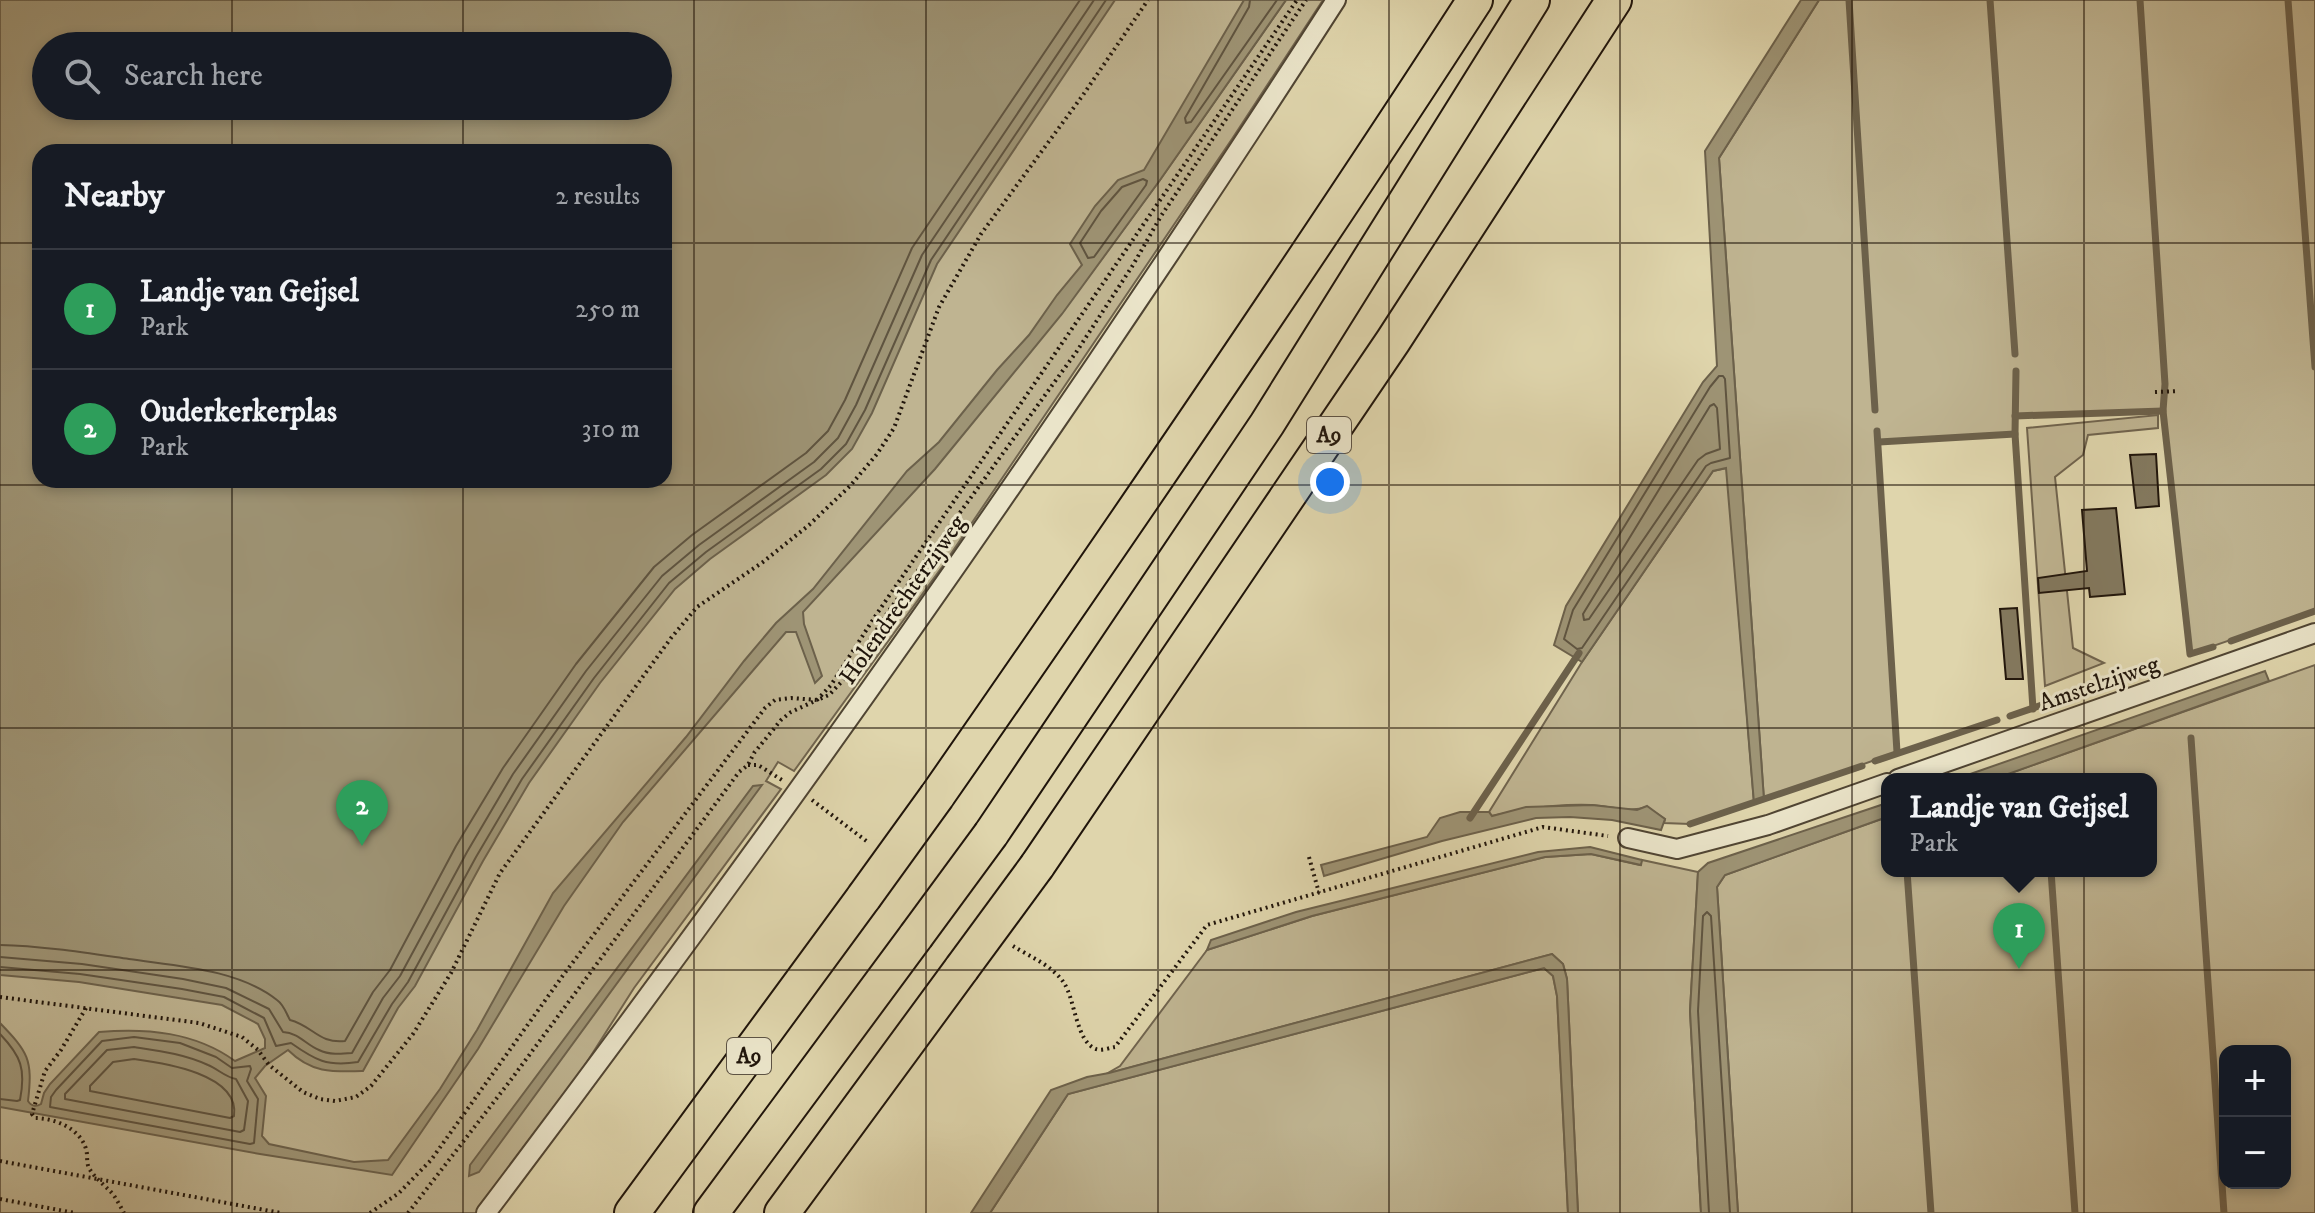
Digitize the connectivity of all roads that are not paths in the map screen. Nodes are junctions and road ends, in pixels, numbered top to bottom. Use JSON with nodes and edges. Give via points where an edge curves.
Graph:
{"nodes":[{"id":1,"x":1336,"y":0,"type":"edge"},
{"id":2,"x":1475,"y":0,"type":"edge"},
{"id":3,"x":1532,"y":0,"type":"edge"},
{"id":4,"x":1614,"y":0,"type":"edge"},
{"id":5,"x":2315,"y":633,"type":"edge"},
{"id":6,"x":1915,"y":773,"type":"edge"},
{"id":7,"x":1881,"y":785,"type":"edge"},
{"id":8,"x":1628,"y":838,"type":"road end"},
{"id":9,"x":486,"y":1213,"type":"edge"},
{"id":10,"x":632,"y":1213,"type":"edge"},
{"id":11,"x":711,"y":1213,"type":"edge"},
{"id":12,"x":782,"y":1213,"type":"edge"}],
"edges":[{"from":1,"to":9,"type":"street","name":"Holendrechterzijweg","via":[[989,520],[618,1038]]},
{"from":2,"to":10,"type":"highway","number":"A9","bridge":true,"via":[[1132,515],[937,796]]},
{"from":3,"to":11,"type":"highway","number":"A9","bridge":true,"via":[[1267,424],[991,834]]},
{"from":4,"to":12,"type":"highway","number":"A9","bridge":true,"via":[[1393,341],[1037,866]]},
{"from":5,"to":6,"type":"street","name":"Amstelzijweg"},
{"from":7,"to":8,"type":"street","via":[[1768,825],[1677,849]]}]}
